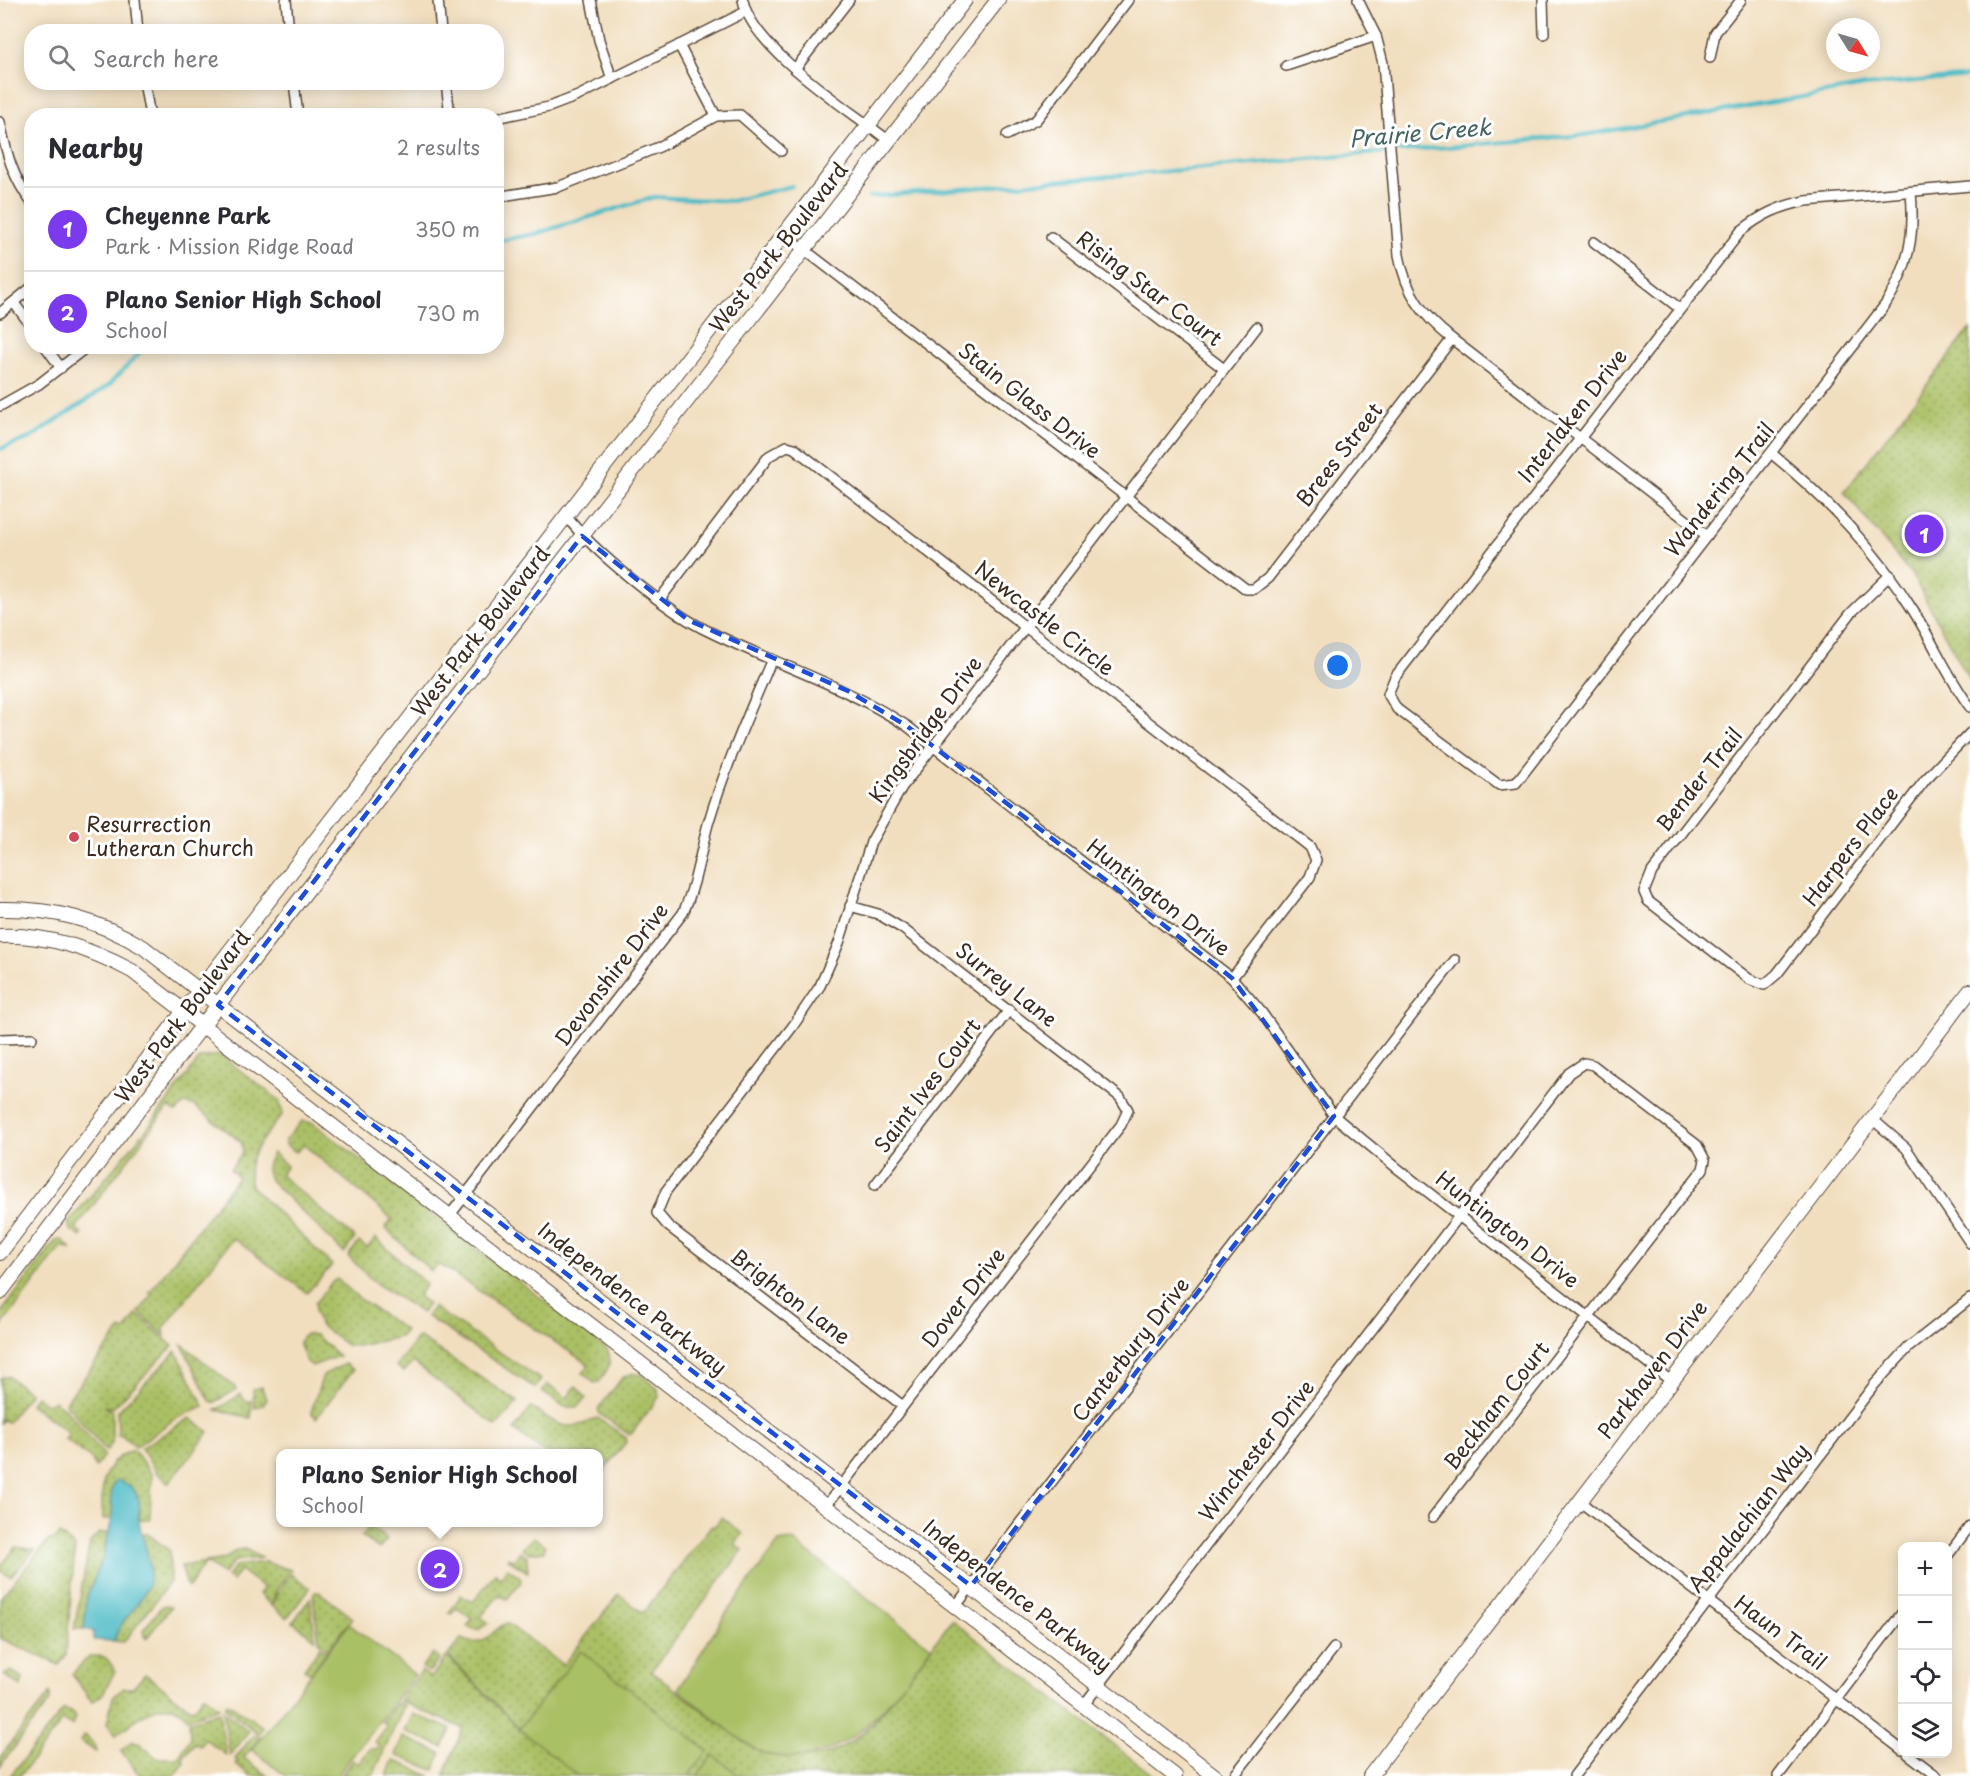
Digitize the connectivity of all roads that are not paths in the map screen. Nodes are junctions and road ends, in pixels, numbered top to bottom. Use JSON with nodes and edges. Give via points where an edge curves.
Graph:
{"nodes":[{"id":1,"x":135,"y":0,"type":"edge"},
{"id":2,"x":286,"y":0,"type":"edge"},
{"id":3,"x":438,"y":0,"type":"edge"},
{"id":4,"x":591,"y":0,"type":"edge"},
{"id":5,"x":743,"y":0,"type":"edge"},
{"id":6,"x":849,"y":0,"type":"edge"},
{"id":7,"x":965,"y":0,"type":"edge"},
{"id":8,"x":998,"y":0,"type":"edge"},
{"id":9,"x":1128,"y":0,"type":"edge"},
{"id":10,"x":1358,"y":0,"type":"edge"},
{"id":11,"x":1543,"y":0,"type":"edge"},
{"id":12,"x":1741,"y":0,"type":"edge"},
{"id":13,"x":745,"y":12,"type":"junction"},
{"id":14,"x":137,"y":24,"type":"edge"},
{"id":15,"x":288,"y":24,"type":"edge"},
{"id":16,"x":440,"y":24,"type":"edge"},
{"id":17,"x":1544,"y":34,"type":"dead end"},
{"id":18,"x":1376,"y":36,"type":"junction"},
{"id":19,"x":678,"y":45,"type":"junction"},
{"id":20,"x":1710,"y":58,"type":"dead end"},
{"id":21,"x":1286,"y":66,"type":"dead end"},
{"id":22,"x":795,"y":69,"type":"junction"},
{"id":23,"x":612,"y":79,"type":"junction"},
{"id":24,"x":145,"y":90,"type":"edge"},
{"id":25,"x":295,"y":90,"type":"edge"},
{"id":26,"x":447,"y":90,"type":"edge"},
{"id":27,"x":149,"y":108,"type":"edge"},
{"id":28,"x":297,"y":108,"type":"edge"},
{"id":29,"x":449,"y":108,"type":"edge"},
{"id":30,"x":504,"y":116,"type":"edge"},
{"id":31,"x":716,"y":116,"type":"junction"},
{"id":32,"x":0,"y":122,"type":"edge"},
{"id":33,"x":869,"y":125,"type":"junction"},
{"id":34,"x":1006,"y":135,"type":"dead end"},
{"id":35,"x":889,"y":141,"type":"junction"},
{"id":36,"x":781,"y":151,"type":"dead end"},
{"id":37,"x":1970,"y":186,"type":"edge"},
{"id":38,"x":24,"y":190,"type":"edge"},
{"id":39,"x":1911,"y":192,"type":"junction"},
{"id":40,"x":504,"y":196,"type":"edge"},
{"id":41,"x":784,"y":234,"type":"junction"},
{"id":42,"x":1051,"y":237,"type":"dead end"},
{"id":43,"x":1594,"y":242,"type":"dead end"},
{"id":44,"x":804,"y":249,"type":"junction"},
{"id":45,"x":24,"y":294,"type":"edge"},
{"id":46,"x":14,"y":303,"type":"junction"},
{"id":47,"x":1679,"y":308,"type":"junction"},
{"id":48,"x":0,"y":313,"type":"edge"},
{"id":49,"x":24,"y":316,"type":"edge"},
{"id":50,"x":1257,"y":327,"type":"dead end"},
{"id":51,"x":1452,"y":339,"type":"junction"},
{"id":52,"x":51,"y":354,"type":"edge"},
{"id":53,"x":78,"y":354,"type":"edge"},
{"id":54,"x":61,"y":368,"type":"junction"},
{"id":55,"x":1224,"y":369,"type":"junction"},
{"id":56,"x":0,"y":406,"type":"edge"},
{"id":57,"x":1579,"y":438,"type":"junction"},
{"id":58,"x":1771,"y":453,"type":"junction"},
{"id":59,"x":1125,"y":498,"type":"junction"},
{"id":60,"x":566,"y":516,"type":"junction"},
{"id":61,"x":582,"y":536,"type":"junction"},
{"id":62,"x":1707,"y":536,"type":"junction"},
{"id":63,"x":1890,"y":575,"type":"junction"},
{"id":64,"x":1254,"y":589,"type":"joint"},
{"id":65,"x":660,"y":599,"type":"junction"},
{"id":66,"x":1026,"y":627,"type":"junction"},
{"id":67,"x":772,"y":659,"type":"junction"},
{"id":68,"x":1970,"y":707,"type":"edge"},
{"id":69,"x":1970,"y":733,"type":"edge"},
{"id":70,"x":933,"y":747,"type":"junction"},
{"id":71,"x":1507,"y":786,"type":"joint"},
{"id":72,"x":850,"y":906,"type":"junction"},
{"id":73,"x":0,"y":909,"type":"edge"},
{"id":74,"x":0,"y":936,"type":"edge"},
{"id":75,"x":1455,"y":960,"type":"dead end"},
{"id":76,"x":1232,"y":978,"type":"junction"},
{"id":77,"x":1764,"y":985,"type":"joint"},
{"id":78,"x":199,"y":990,"type":"junction"},
{"id":79,"x":1970,"y":991,"type":"edge"},
{"id":80,"x":218,"y":1005,"type":"junction"},
{"id":81,"x":184,"y":1010,"type":"junction"},
{"id":82,"x":1009,"y":1010,"type":"junction"},
{"id":83,"x":203,"y":1024,"type":"junction"},
{"id":84,"x":32,"y":1038,"type":"dead end"},
{"id":85,"x":0,"y":1039,"type":"edge"},
{"id":86,"x":318,"y":1082,"type":"junction"},
{"id":87,"x":302,"y":1102,"type":"junction"},
{"id":88,"x":1128,"y":1110,"type":"joint"},
{"id":89,"x":1334,"y":1116,"type":"junction"},
{"id":90,"x":1871,"y":1118,"type":"junction"},
{"id":91,"x":875,"y":1185,"type":"dead end"},
{"id":92,"x":465,"y":1196,"type":"junction"},
{"id":93,"x":657,"y":1213,"type":"joint"},
{"id":94,"x":450,"y":1215,"type":"junction"},
{"id":95,"x":1460,"y":1217,"type":"junction"},
{"id":96,"x":1970,"y":1243,"type":"edge"},
{"id":97,"x":0,"y":1253,"type":"edge"},
{"id":98,"x":0,"y":1293,"type":"edge"},
{"id":99,"x":1970,"y":1299,"type":"edge"},
{"id":100,"x":1589,"y":1317,"type":"junction"},
{"id":101,"x":1671,"y":1381,"type":"junction"},
{"id":102,"x":903,"y":1406,"type":"junction"},
{"id":103,"x":841,"y":1486,"type":"junction"},
{"id":104,"x":1579,"y":1501,"type":"junction"},
{"id":105,"x":825,"y":1507,"type":"junction"},
{"id":106,"x":1433,"y":1516,"type":"dead end"},
{"id":107,"x":1970,"y":1526,"type":"edge"},
{"id":108,"x":1952,"y":1549,"type":"edge"},
{"id":109,"x":971,"y":1586,"type":"junction"},
{"id":110,"x":1709,"y":1601,"type":"junction"},
{"id":111,"x":955,"y":1607,"type":"junction"},
{"id":112,"x":1898,"y":1618,"type":"edge"},
{"id":113,"x":1334,"y":1648,"type":"dead end"},
{"id":114,"x":1099,"y":1686,"type":"junction"},
{"id":115,"x":1836,"y":1699,"type":"junction"},
{"id":116,"x":1083,"y":1706,"type":"junction"},
{"id":117,"x":1898,"y":1747,"type":"edge"},
{"id":118,"x":1913,"y":1758,"type":"edge"},
{"id":119,"x":1175,"y":1776,"type":"edge"},
{"id":120,"x":1215,"y":1776,"type":"edge"},
{"id":121,"x":1234,"y":1776,"type":"edge"},
{"id":122,"x":1370,"y":1776,"type":"edge"},
{"id":123,"x":1574,"y":1776,"type":"edge"},
{"id":124,"x":1778,"y":1776,"type":"edge"},
{"id":125,"x":1937,"y":1776,"type":"edge"}],
"edges":[{"from":1,"to":14,"type":"street"},
{"from":2,"to":15,"type":"street"},
{"from":3,"to":16,"type":"street"},
{"from":4,"to":23,"type":"street"},
{"from":5,"to":13,"type":"street"},
{"from":6,"to":22,"type":"street"},
{"from":7,"to":33,"type":"main road","name":"West Park Boulevard"},
{"from":8,"to":35,"type":"main road","name":"West Park Boulevard"},
{"from":9,"to":34,"type":"street","via":[[1036,120]]},
{"from":10,"to":18,"type":"street"},
{"from":11,"to":17,"type":"street"},
{"from":12,"to":20,"type":"street","via":[[1715,33]]},
{"from":13,"to":19,"type":"street"},
{"from":13,"to":22,"type":"street"},
{"from":18,"to":21,"type":"street"},
{"from":18,"to":51,"type":"street","via":[[1386,83],[1399,255],[1408,289],[1423,314]]},
{"from":19,"to":23,"type":"street"},
{"from":19,"to":31,"type":"street"},
{"from":22,"to":33,"type":"street"},
{"from":23,"to":30,"type":"street","via":[[549,107]]},
{"from":24,"to":27,"type":"street"},
{"from":25,"to":28,"type":"street"},
{"from":26,"to":29,"type":"street"},
{"from":31,"to":36,"type":"street","via":[[740,116]]},
{"from":31,"to":40,"type":"street","via":[[659,147],[558,187]]},
{"from":32,"to":38,"type":"street","via":[[6,154]]},
{"from":33,"to":35,"type":"street"},
{"from":33,"to":41,"type":"main road","name":"West Park Boulevard"},
{"from":35,"to":44,"type":"main road","name":"West Park Boulevard"},
{"from":37,"to":39,"type":"street","name":"Interlaken Drive"},
{"from":39,"to":47,"type":"street","name":"Interlaken Drive","via":[[1806,201],[1761,215],[1741,231]]},
{"from":39,"to":58,"type":"street","name":"Wandering Trail","via":[[1911,245],[1897,286]]},
{"from":41,"to":44,"type":"street","name":"Stain Glass Drive"},
{"from":41,"to":60,"type":"main road","name":"West Park Boulevard"},
{"from":42,"to":55,"type":"street","name":"Rising Star Court"},
{"from":43,"to":47,"type":"street"},
{"from":44,"to":59,"type":"street","name":"Stain Glass Drive"},
{"from":44,"to":61,"type":"main road","name":"West Park Boulevard"},
{"from":45,"to":46,"type":"street"},
{"from":46,"to":48,"type":"street"},
{"from":46,"to":49,"type":"street"},
{"from":47,"to":57,"type":"street","name":"Interlaken Drive"},
{"from":50,"to":55,"type":"street","name":"Kingsbridge Drive"},
{"from":51,"to":57,"type":"street"},
{"from":51,"to":64,"type":"street","name":"Brees Street","via":[[1268,578]]},
{"from":52,"to":54,"type":"street"},
{"from":53,"to":54,"type":"street"},
{"from":54,"to":56,"type":"street"},
{"from":55,"to":59,"type":"street","name":"Kingsbridge Drive"},
{"from":57,"to":62,"type":"street"},
{"from":57,"to":71,"type":"street","name":"Interlaken Drive","via":[[1395,677],[1388,694],[1397,709],[1492,781]]},
{"from":58,"to":62,"type":"street","name":"Wandering Trail"},
{"from":58,"to":63,"type":"street","via":[[1838,511]]},
{"from":59,"to":64,"type":"street","name":"Stain Glass Drive","via":[[1239,585]]},
{"from":59,"to":66,"type":"street","name":"Kingsbridge Drive"},
{"from":60,"to":61,"type":"street","name":"Huntington Drive"},
{"from":60,"to":78,"type":"main road","name":"West Park Boulevard"},
{"from":61,"to":65,"type":"street","name":"Huntington Drive"},
{"from":61,"to":80,"type":"main road","name":"West Park Boulevard"},
{"from":62,"to":71,"type":"street","name":"Wandering Trail","via":[[1523,774]]},
{"from":63,"to":68,"type":"street"},
{"from":63,"to":77,"type":"street","name":"Bender Trail","via":[[1851,613],[1646,883],[1644,892],[1655,908],[1749,979]]},
{"from":65,"to":66,"type":"street","name":"Newcastle Circle","via":[[770,456],[787,446],[795,448]]},
{"from":65,"to":67,"type":"street","name":"Huntington Drive","via":[[698,626]]},
{"from":66,"to":70,"type":"street","name":"Kingsbridge Drive"},
{"from":66,"to":76,"type":"street","name":"Newcastle Circle","via":[[1315,853],[1310,877]]},
{"from":67,"to":70,"type":"street","name":"Huntington Drive","via":[[864,699]]},
{"from":67,"to":92,"type":"street","name":"Devonshire Drive","via":[[727,766],[695,881],[682,913]]},
{"from":69,"to":77,"type":"street","name":"Harpers Place","via":[[1925,780],[1777,974]]},
{"from":70,"to":72,"type":"street","name":"Kingsbridge Drive","via":[[871,842]]},
{"from":70,"to":76,"type":"street","name":"Huntington Drive"},
{"from":72,"to":82,"type":"street","name":"Surrey Lane","via":[[878,914],[897,925]]},
{"from":72,"to":93,"type":"street","name":"Kingsbridge Drive","via":[[831,965],[811,1000],[666,1191]]},
{"from":73,"to":78,"type":"main road","name":"Independence Parkway","via":[[59,913],[115,930]]},
{"from":74,"to":81,"type":"main road","via":[[21,935],[105,957],[132,971]]},
{"from":75,"to":89,"type":"street","name":"Canterbury Drive"},
{"from":76,"to":89,"type":"street","name":"Huntington Drive","via":[[1262,1013]]},
{"from":78,"to":80,"type":"main road","name":"Independence Parkway"},
{"from":78,"to":81,"type":"main road","name":"West Park Boulevard"},
{"from":79,"to":90,"type":"main road","name":"Parkhaven Drive"},
{"from":80,"to":83,"type":"main road","name":"West Park Boulevard"},
{"from":80,"to":86,"type":"main road","name":"Independence Parkway"},
{"from":81,"to":83,"type":"main road"},
{"from":81,"to":97,"type":"main road","name":"West Park Boulevard"},
{"from":82,"to":88,"type":"street","name":"Surrey Lane","via":[[1120,1097]]},
{"from":82,"to":91,"type":"street","name":"Saint Ives Court"},
{"from":83,"to":87,"type":"main road"},
{"from":83,"to":98,"type":"main road","name":"West Park Boulevard"},
{"from":84,"to":85,"type":"street"},
{"from":86,"to":87,"type":"main road"},
{"from":86,"to":92,"type":"main road","name":"Independence Parkway"},
{"from":87,"to":94,"type":"main road"},
{"from":88,"to":102,"type":"street","name":"Dover Drive","via":[[1121,1125]]},
{"from":89,"to":95,"type":"street","name":"Huntington Drive"},
{"from":89,"to":109,"type":"street","name":"Canterbury Drive"},
{"from":90,"to":96,"type":"street","via":[[1906,1148]]},
{"from":90,"to":101,"type":"main road","name":"Parkhaven Drive"},
{"from":92,"to":94,"type":"street","name":"Devonshire Drive"},
{"from":92,"to":103,"type":"main road","name":"Independence Parkway"},
{"from":93,"to":102,"type":"street","name":"Brighton Lane","via":[[668,1226]]},
{"from":94,"to":105,"type":"main road"},
{"from":95,"to":100,"type":"street","name":"Huntington Drive"},
{"from":95,"to":100,"type":"street","name":"Winchester Drive","via":[[1576,1066],[1584,1063],[1602,1071],[1697,1145],[1705,1160],[1698,1176]]},
{"from":95,"to":114,"type":"street","name":"Winchester Drive"},
{"from":99,"to":110,"type":"street","name":"Appalachian Way","via":[[1909,1347],[1875,1384]]},
{"from":100,"to":101,"type":"street","name":"Huntington Drive"},
{"from":100,"to":106,"type":"street","name":"Beckham Court"},
{"from":101,"to":104,"type":"main road","name":"Parkhaven Drive"},
{"from":102,"to":103,"type":"street","name":"Dover Drive"},
{"from":103,"to":105,"type":"street","name":"Dover Drive"},
{"from":103,"to":109,"type":"main road","name":"Independence Parkway"},
{"from":104,"to":110,"type":"street","name":"Haun Trail"},
{"from":104,"to":122,"type":"main road","name":"Parkhaven Drive"},
{"from":105,"to":111,"type":"main road"},
{"from":107,"to":108,"type":"street"},
{"from":109,"to":111,"type":"street","name":"Canterbury Drive"},
{"from":109,"to":114,"type":"main road","name":"Independence Parkway"},
{"from":110,"to":115,"type":"street","name":"Haun Trail"},
{"from":110,"to":123,"type":"street","name":"Appalachian Way"},
{"from":111,"to":116,"type":"main road"},
{"from":112,"to":115,"type":"street"},
{"from":113,"to":121,"type":"street"},
{"from":114,"to":116,"type":"street","name":"Winchester Drive"},
{"from":114,"to":120,"type":"main road","name":"Independence Parkway"},
{"from":115,"to":117,"type":"street","name":"Haun Trail"},
{"from":115,"to":124,"type":"street"},
{"from":116,"to":119,"type":"main road"},
{"from":118,"to":125,"type":"street"}]}
